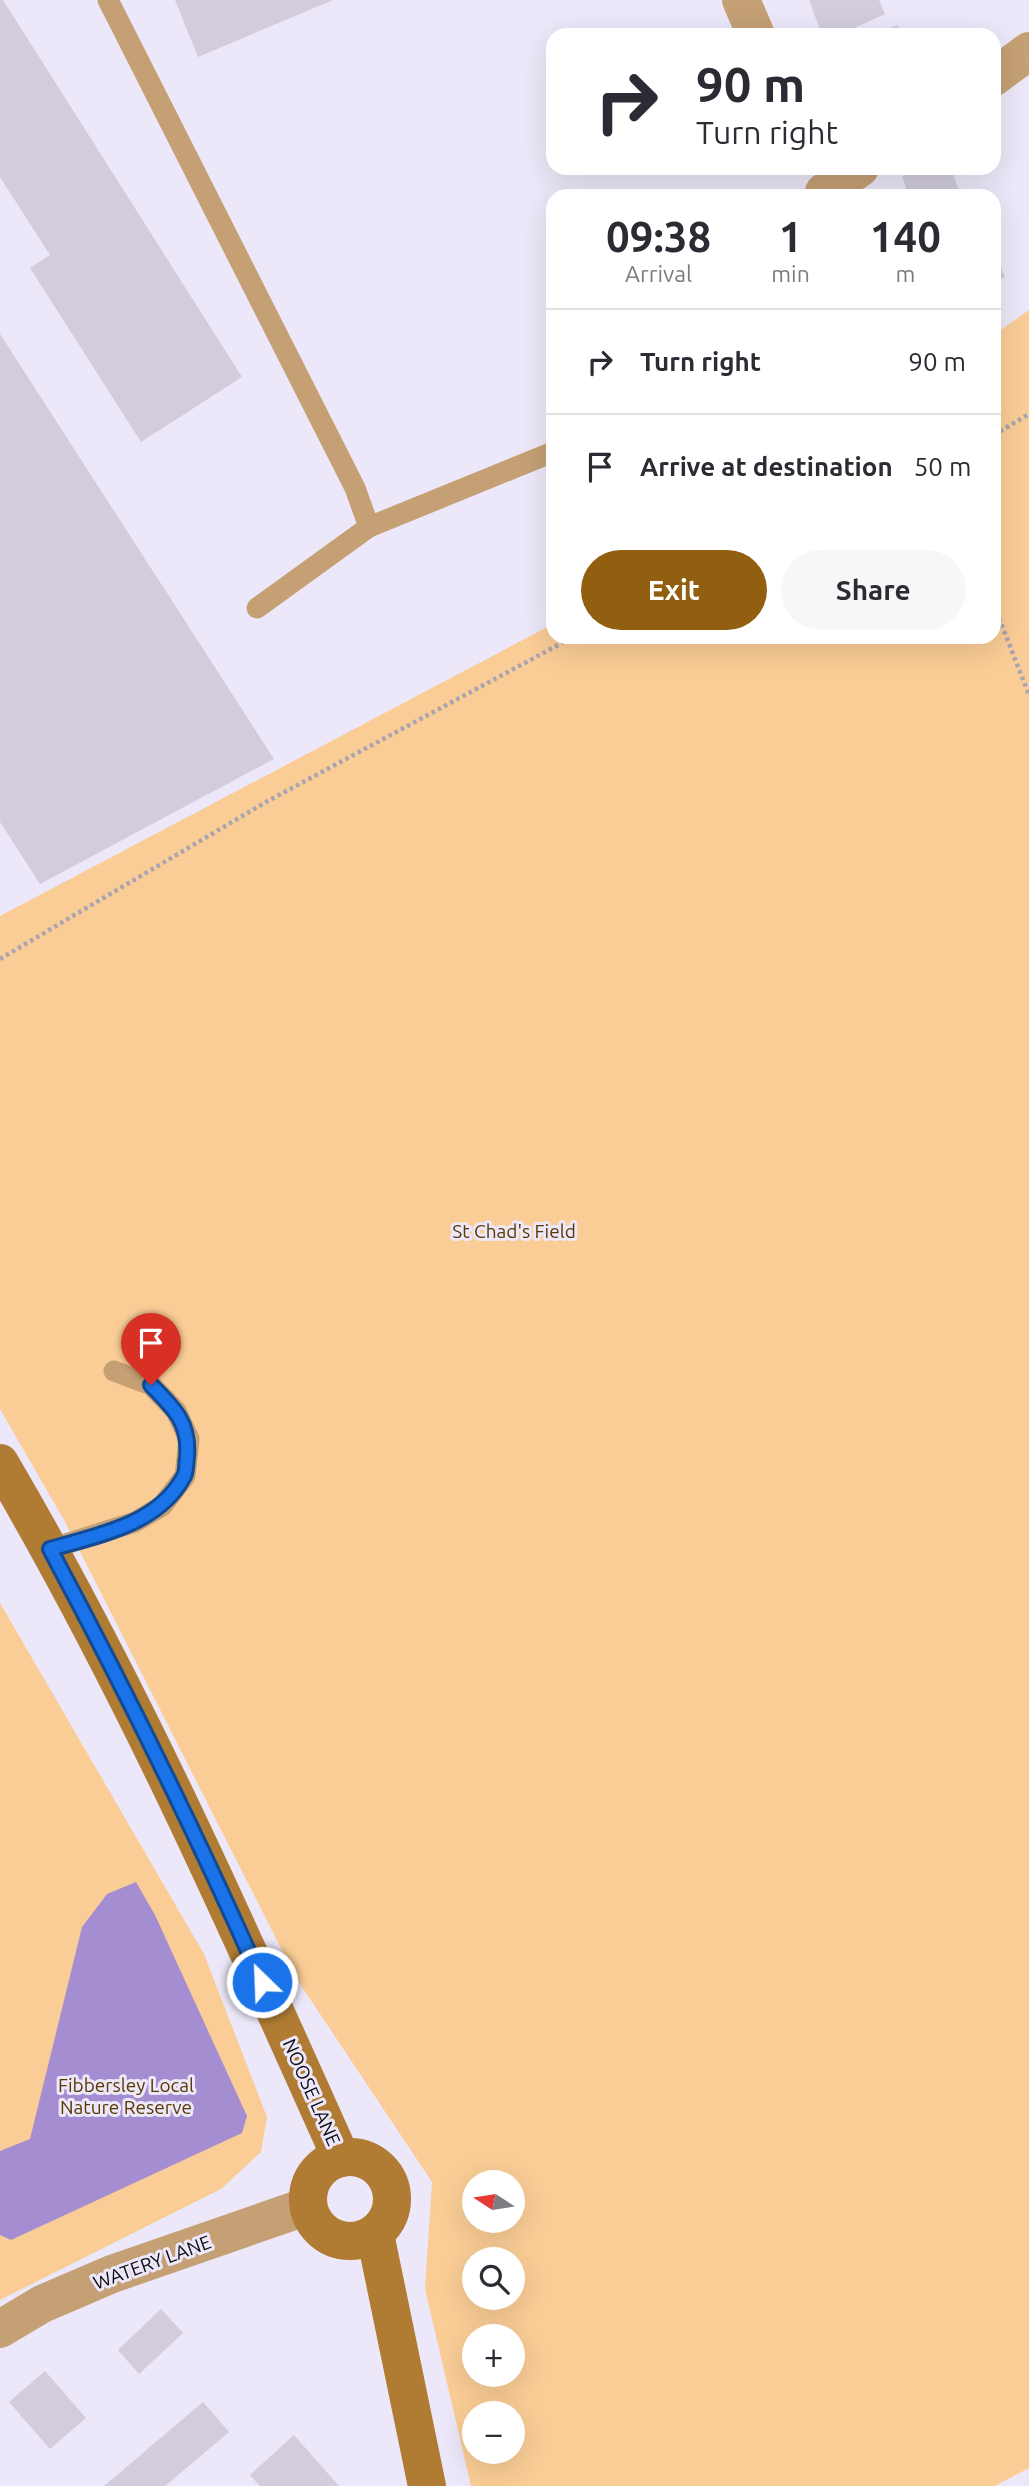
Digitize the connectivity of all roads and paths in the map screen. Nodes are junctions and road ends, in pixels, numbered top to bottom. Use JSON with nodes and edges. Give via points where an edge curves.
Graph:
{"nodes":[{"id":1,"x":108,"y":0,"type":"edge"},
{"id":2,"x":741,"y":0,"type":"edge"},
{"id":3,"x":754,"y":28,"type":"edge"},
{"id":4,"x":1029,"y":51,"type":"edge"},
{"id":5,"x":1001,"y":72,"type":"edge"},
{"id":6,"x":844,"y":175,"type":"edge"},
{"id":7,"x":821,"y":185,"type":"edge"},
{"id":8,"x":1029,"y":414,"type":"edge"},
{"id":9,"x":1001,"y":431,"type":"edge"},
{"id":10,"x":546,"y":455,"type":"edge"},
{"id":11,"x":369,"y":527,"type":"junction"},
{"id":12,"x":257,"y":608,"type":"dead end"},
{"id":13,"x":1001,"y":623,"type":"edge"},
{"id":14,"x":560,"y":644,"type":"edge"},
{"id":15,"x":1029,"y":695,"type":"edge"},
{"id":16,"x":0,"y":959,"type":"edge"},
{"id":17,"x":114,"y":1371,"type":"dead end"},
{"id":18,"x":0,"y":1463,"type":"edge"},
{"id":19,"x":50,"y":1549,"type":"junction"},
{"id":20,"x":341,"y":2158,"type":"junction"},
{"id":21,"x":309,"y":2206,"type":"junction"},
{"id":22,"x":375,"y":2234,"type":"junction"},
{"id":23,"x":0,"y":2329,"type":"edge"},
{"id":24,"x":427,"y":2486,"type":"edge"}],
"edges":[{"from":1,"to":11,"type":"lane","via":[[355,488]]},
{"from":2,"to":3,"type":"street"},
{"from":4,"to":5,"type":"street"},
{"from":6,"to":7,"type":"street"},
{"from":8,"to":9,"type":"path"},
{"from":10,"to":11,"type":"lane"},
{"from":11,"to":12,"type":"lane"},
{"from":13,"to":15,"type":"path"},
{"from":14,"to":16,"type":"path","via":[[266,802]]},
{"from":17,"to":19,"type":"lane","via":[[151,1385],[177,1411],[189,1439],[185,1476],[162,1506],[135,1522]]},
{"from":18,"to":19,"type":"street","name":"NOOSE LANE"},
{"from":19,"to":20,"type":"street","name":"NOOSE LANE","via":[[206,1856]]},
{"from":20,"to":21,"type":"street","via":[[316,2175]]},
{"from":20,"to":22,"type":"street","via":[[367,2161],[387,2178],[392,2205],[388,2219]]},
{"from":21,"to":22,"type":"street","via":[[316,2223],[334,2239],[359,2241]]},
{"from":21,"to":23,"type":"street","name":"WATERY LANE","via":[[112,2274],[42,2304]]},
{"from":22,"to":24,"type":"street"}]}
